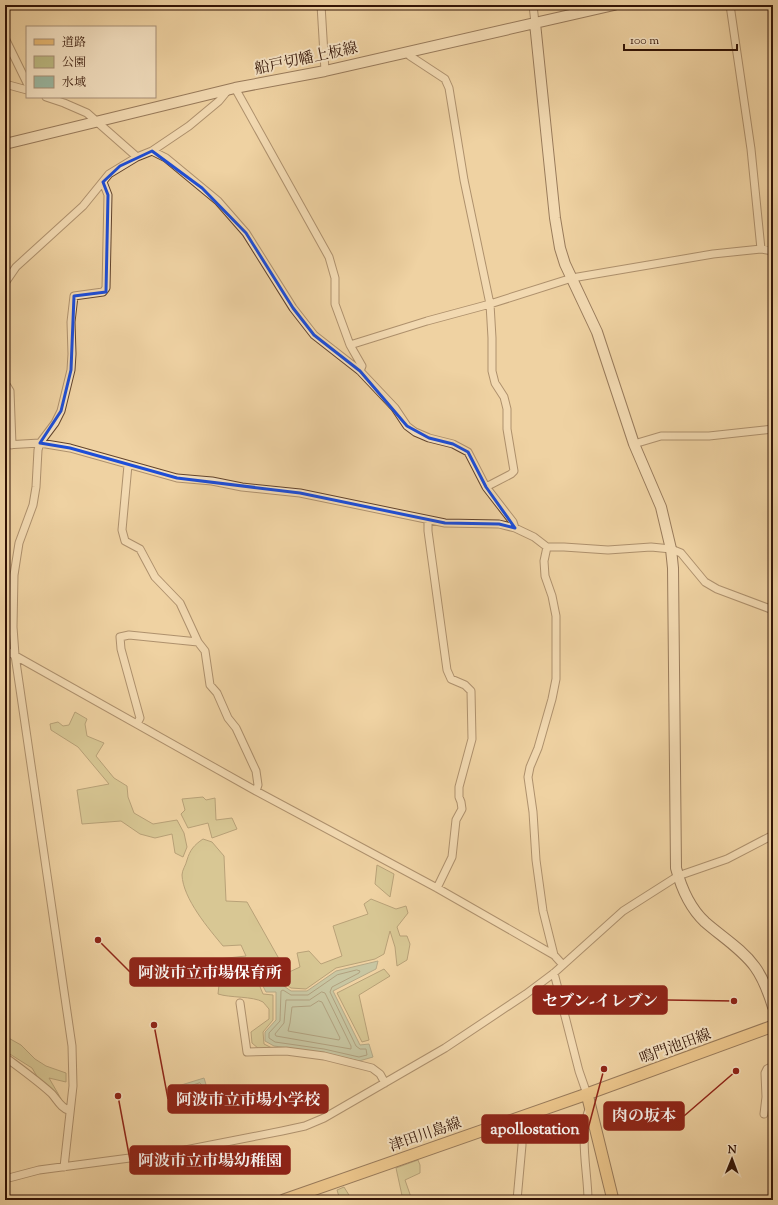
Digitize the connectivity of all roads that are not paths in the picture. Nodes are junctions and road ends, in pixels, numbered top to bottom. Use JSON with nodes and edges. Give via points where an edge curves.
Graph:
{"nodes":[{"id":1,"x":321,"y":5,"type":"edge"},
{"id":2,"x":533,"y":5,"type":"edge"},
{"id":3,"x":614,"y":5,"type":"edge"},
{"id":4,"x":730,"y":5,"type":"edge"},
{"id":5,"x":535,"y":22,"type":"junction"},
{"id":6,"x":5,"y":38,"type":"edge"},
{"id":7,"x":406,"y":52,"type":"junction"},
{"id":8,"x":325,"y":71,"type":"junction"},
{"id":9,"x":26,"y":81,"type":"edge"},
{"id":10,"x":5,"y":84,"type":"edge"},
{"id":11,"x":232,"y":89,"type":"junction"},
{"id":12,"x":26,"y":90,"type":"edge"},
{"id":13,"x":49,"y":98,"type":"edge"},
{"id":14,"x":98,"y":122,"type":"junction"},
{"id":15,"x":5,"y":144,"type":"edge"},
{"id":16,"x":152,"y":151,"type":"junction"},
{"id":17,"x":137,"y":157,"type":"junction"},
{"id":18,"x":103,"y":182,"type":"junction"},
{"id":19,"x":761,"y":249,"type":"junction"},
{"id":20,"x":772,"y":253,"type":"edge"},
{"id":21,"x":572,"y":278,"type":"junction"},
{"id":22,"x":5,"y":283,"type":"edge"},
{"id":23,"x":490,"y":304,"type":"junction"},
{"id":24,"x":350,"y":345,"type":"junction"},
{"id":25,"x":360,"y":371,"type":"junction"},
{"id":26,"x":5,"y":386,"type":"edge"},
{"id":27,"x":773,"y":429,"type":"edge"},
{"id":28,"x":40,"y":443,"type":"junction"},
{"id":29,"x":634,"y":444,"type":"junction"},
{"id":30,"x":8,"y":445,"type":"edge"},
{"id":31,"x":128,"y":465,"type":"junction"},
{"id":32,"x":486,"y":487,"type":"junction"},
{"id":33,"x":428,"y":520,"type":"junction"},
{"id":34,"x":515,"y":528,"type":"junction"},
{"id":35,"x":547,"y":547,"type":"junction"},
{"id":36,"x":672,"y":549,"type":"junction"},
{"id":37,"x":773,"y":610,"type":"edge"},
{"id":38,"x":198,"y":642,"type":"junction"},
{"id":39,"x":5,"y":650,"type":"edge"},
{"id":40,"x":15,"y":655,"type":"junction"},
{"id":41,"x":138,"y":724,"type":"junction"},
{"id":42,"x":256,"y":791,"type":"junction"},
{"id":43,"x":773,"y":835,"type":"edge"},
{"id":44,"x":678,"y":876,"type":"junction"},
{"id":45,"x":437,"y":888,"type":"junction"},
{"id":46,"x":554,"y":955,"type":"junction"},
{"id":47,"x":563,"y":964,"type":"junction"},
{"id":48,"x":554,"y":973,"type":"junction"},
{"id":49,"x":240,"y":1003,"type":"dead end"},
{"id":50,"x":773,"y":1007,"type":"edge"},
{"id":51,"x":773,"y":1026,"type":"edge"},
{"id":52,"x":5,"y":1057,"type":"edge"},
{"id":53,"x":773,"y":1066,"type":"edge"},
{"id":54,"x":385,"y":1083,"type":"junction"},
{"id":55,"x":587,"y":1094,"type":"junction"},
{"id":56,"x":590,"y":1106,"type":"junction"},
{"id":57,"x":70,"y":1111,"type":"junction"},
{"id":58,"x":764,"y":1114,"type":"dead end"},
{"id":59,"x":521,"y":1117,"type":"junction"},
{"id":60,"x":64,"y":1167,"type":"junction"},
{"id":61,"x":5,"y":1179,"type":"edge"},
{"id":62,"x":284,"y":1200,"type":"edge"},
{"id":63,"x":517,"y":1200,"type":"edge"},
{"id":64,"x":588,"y":1200,"type":"edge"},
{"id":65,"x":614,"y":1200,"type":"edge"}],
"edges":[{"from":1,"to":8,"type":"street"},
{"from":2,"to":5,"type":"street"},
{"from":3,"to":5,"type":"street","name":"船戸切幡上板線"},
{"from":4,"to":19,"type":"street","via":[[751,149]]},
{"from":5,"to":7,"type":"street","name":"船戸切幡上板線"},
{"from":5,"to":21,"type":"street","via":[[555,218],[560,248]]},
{"from":6,"to":9,"type":"street"},
{"from":7,"to":8,"type":"street","name":"船戸切幡上板線"},
{"from":7,"to":23,"type":"street","via":[[445,80],[449,88],[464,180]]},
{"from":8,"to":11,"type":"street","name":"船戸切幡上板線"},
{"from":10,"to":12,"type":"street"},
{"from":11,"to":14,"type":"street","name":"船戸切幡上板線"},
{"from":11,"to":16,"type":"street","via":[[190,126]]},
{"from":11,"to":24,"type":"street","via":[[329,257],[335,278],[335,304]]},
{"from":13,"to":14,"type":"street","via":[[87,113]]},
{"from":14,"to":15,"type":"street","name":"船戸切幡上板線"},
{"from":14,"to":17,"type":"street"},
{"from":16,"to":17,"type":"street"},
{"from":16,"to":25,"type":"street","via":[[166,158],[218,202],[246,233],[293,308],[314,335]]},
{"from":17,"to":18,"type":"street","via":[[109,174]]},
{"from":18,"to":22,"type":"street","via":[[83,206],[16,267]]},
{"from":18,"to":28,"type":"street","via":[[108,195],[106,288],[103,292],[74,296],[70,334],[71,370],[61,411]]},
{"from":19,"to":20,"type":"street"},
{"from":19,"to":21,"type":"street","via":[[713,254]]},
{"from":21,"to":23,"type":"street"},
{"from":21,"to":29,"type":"street","via":[[597,332]]},
{"from":23,"to":24,"type":"street"},
{"from":23,"to":32,"type":"street","via":[[492,371],[495,383],[504,397],[514,471]]},
{"from":24,"to":25,"type":"street","via":[[362,366]]},
{"from":25,"to":32,"type":"street","via":[[395,408],[407,426],[429,438],[453,444],[468,452]]},
{"from":26,"to":30,"type":"street","via":[[10,391]]},
{"from":27,"to":29,"type":"street","via":[[710,436],[661,436]]},
{"from":28,"to":30,"type":"street"},
{"from":28,"to":31,"type":"street","via":[[70,448]]},
{"from":28,"to":40,"type":"street","via":[[34,505],[18,543],[14,575]]},
{"from":29,"to":36,"type":"street","via":[[661,507]]},
{"from":31,"to":33,"type":"street","via":[[177,478],[300,493]]},
{"from":31,"to":38,"type":"street","via":[[122,530],[125,541],[140,549],[155,577],[180,603]]},
{"from":32,"to":34,"type":"street"},
{"from":33,"to":34,"type":"street","via":[[445,523],[499,524]]},
{"from":33,"to":45,"type":"street","via":[[447,670],[451,680],[471,690],[472,728],[472,739],[459,787],[462,809],[453,833],[452,857]]},
{"from":34,"to":35,"type":"street"},
{"from":35,"to":36,"type":"street","via":[[608,550],[651,547]]},
{"from":35,"to":46,"type":"street","via":[[544,561],[545,576],[556,616],[556,679],[528,777],[542,904]]},
{"from":36,"to":37,"type":"street","via":[[681,553],[705,582]]},
{"from":36,"to":44,"type":"street","via":[[675,859]]},
{"from":38,"to":41,"type":"street","via":[[129,635],[120,638],[140,718]]},
{"from":38,"to":42,"type":"street","via":[[205,650],[210,685],[236,728],[256,771]]},
{"from":39,"to":40,"type":"street"},
{"from":40,"to":41,"type":"street"},
{"from":40,"to":57,"type":"street","via":[[72,1046],[73,1086]]},
{"from":41,"to":42,"type":"street"},
{"from":42,"to":45,"type":"street"},
{"from":43,"to":44,"type":"street","via":[[727,859]]},
{"from":44,"to":47,"type":"street","via":[[623,911]]},
{"from":44,"to":50,"type":"street","via":[[692,906],[704,921],[739,949],[756,968]]},
{"from":45,"to":46,"type":"street"},
{"from":46,"to":47,"type":"street"},
{"from":47,"to":48,"type":"street"},
{"from":48,"to":54,"type":"street","via":[[445,1048]]},
{"from":48,"to":55,"type":"street"},
{"from":49,"to":54,"type":"street","via":[[247,1052],[286,1051],[331,1058],[372,1068],[380,1074]]},
{"from":51,"to":55,"type":"main road","name":"鳴門池田線"},
{"from":52,"to":57,"type":"street","via":[[47,1090],[64,1109]]},
{"from":53,"to":58,"type":"street","via":[[765,1073]]},
{"from":54,"to":60,"type":"street","via":[[305,1126],[175,1152]]},
{"from":55,"to":56,"type":"main road"},
{"from":55,"to":59,"type":"main road","name":"津田川島線"},
{"from":56,"to":64,"type":"street","via":[[585,1137]]},
{"from":56,"to":65,"type":"main road"},
{"from":57,"to":60,"type":"street"},
{"from":59,"to":62,"type":"main road","name":"津田川島線"},
{"from":59,"to":63,"type":"street","via":[[522,1145]]},
{"from":60,"to":61,"type":"street","via":[[39,1170]]}]}
